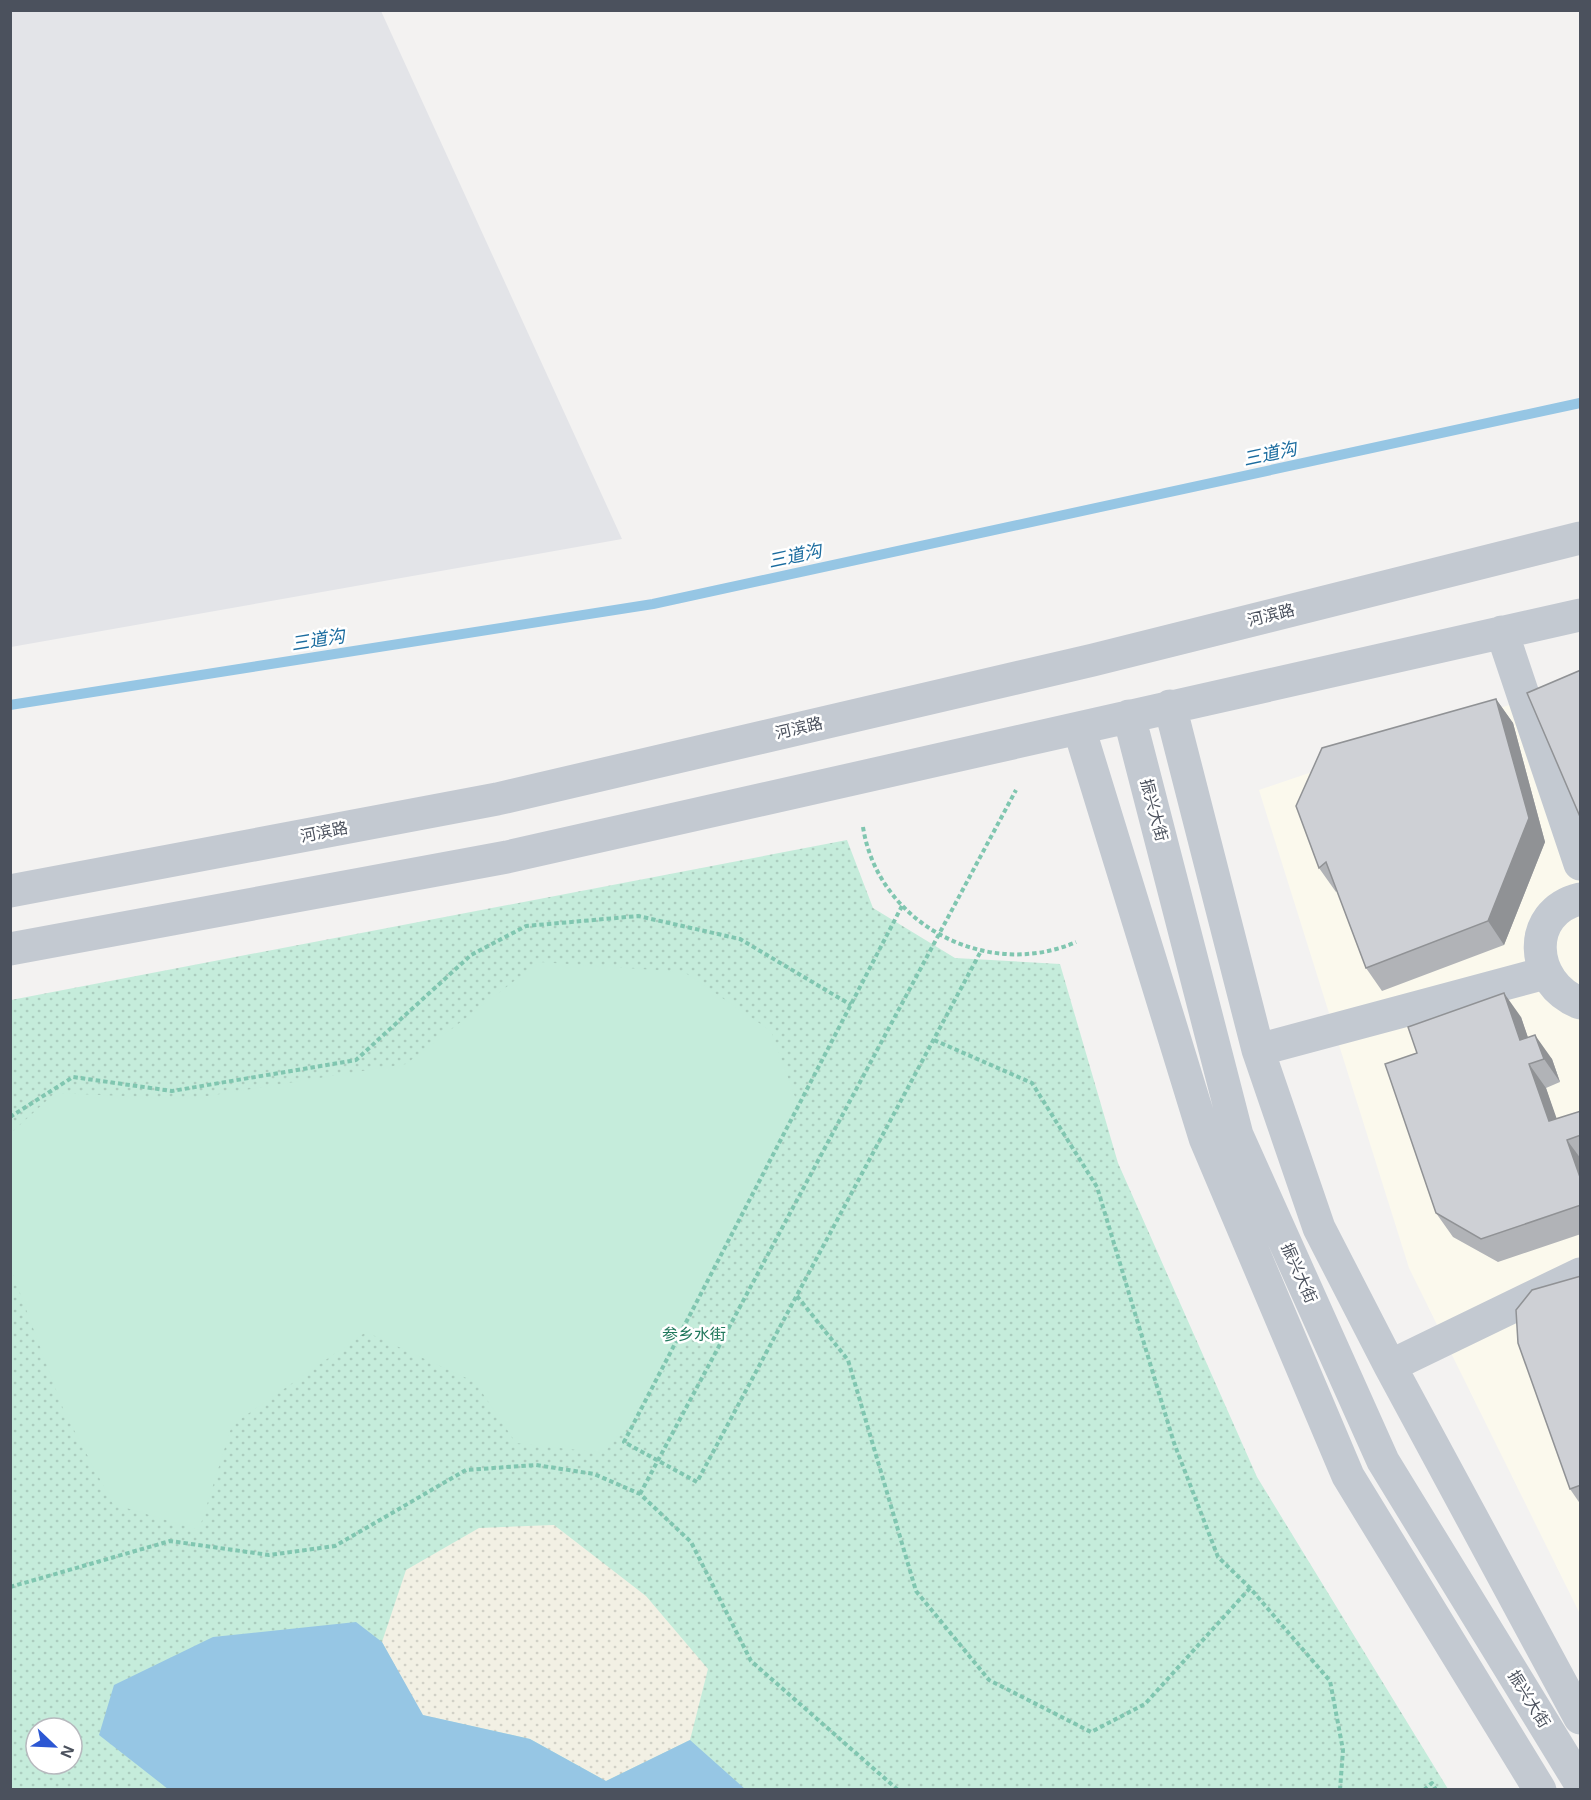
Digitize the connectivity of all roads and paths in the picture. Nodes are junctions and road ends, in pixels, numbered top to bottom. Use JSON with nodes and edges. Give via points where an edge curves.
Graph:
{"nodes":[{"id":1,"x":1581,"y":538,"type":"edge"},
{"id":2,"x":1581,"y":615,"type":"edge"},
{"id":3,"x":1502,"y":632,"type":"junction"},
{"id":4,"x":1170,"y":706,"type":"junction"},
{"id":5,"x":1129,"y":716,"type":"junction"},
{"id":6,"x":1079,"y":728,"type":"junction"},
{"id":7,"x":1016,"y":790,"type":"dead end"},
{"id":8,"x":863,"y":827,"type":"dead end"},
{"id":9,"x":1581,"y":864,"type":"edge"},
{"id":10,"x":10,"y":891,"type":"edge"},
{"id":11,"x":1581,"y":899,"type":"edge"},
{"id":12,"x":902,"y":906,"type":"junction"},
{"id":13,"x":939,"y":935,"type":"junction"},
{"id":14,"x":1076,"y":942,"type":"dead end"},
{"id":15,"x":10,"y":949,"type":"edge"},
{"id":16,"x":981,"y":951,"type":"junction"},
{"id":17,"x":1545,"y":973,"type":"junction"},
{"id":18,"x":1581,"y":1003,"type":"edge"},
{"id":19,"x":850,"y":1005,"type":"junction"},
{"id":20,"x":934,"y":1040,"type":"junction"},
{"id":21,"x":1258,"y":1050,"type":"junction"},
{"id":22,"x":10,"y":1117,"type":"edge"},
{"id":23,"x":1581,"y":1274,"type":"edge"},
{"id":24,"x":797,"y":1296,"type":"junction"},
{"id":25,"x":1390,"y":1366,"type":"junction"},
{"id":26,"x":658,"y":1461,"type":"junction"},
{"id":27,"x":640,"y":1494,"type":"junction"},
{"id":28,"x":10,"y":1587,"type":"edge"},
{"id":29,"x":1250,"y":1588,"type":"junction"},
{"id":30,"x":1581,"y":1718,"type":"edge"},
{"id":31,"x":1581,"y":1783,"type":"edge"},
{"id":32,"x":898,"y":1790,"type":"edge"},
{"id":33,"x":1340,"y":1790,"type":"edge"},
{"id":34,"x":1424,"y":1790,"type":"edge"},
{"id":35,"x":1436,"y":1790,"type":"edge"},
{"id":36,"x":1540,"y":1790,"type":"edge"}],
"edges":[{"from":1,"to":10,"type":"street","name":"河滨路","via":[[1094,660],[497,799]]},
{"from":2,"to":3,"type":"street"},
{"from":3,"to":4,"type":"street"},
{"from":3,"to":9,"type":"street"},
{"from":4,"to":5,"type":"street"},
{"from":4,"to":21,"type":"street"},
{"from":5,"to":6,"type":"street"},
{"from":5,"to":31,"type":"street","name":"振兴大街","via":[[1238,1135],[1383,1461]]},
{"from":6,"to":15,"type":"street","via":[[507,857]]},
{"from":6,"to":36,"type":"street","name":"振兴大街","via":[[1205,1138],[1348,1476]]},
{"from":7,"to":13,"type":"path"},
{"from":8,"to":12,"type":"path","via":[[874,866]]},
{"from":11,"to":17,"type":"street","via":[[1556,912],[1545,928],[1540,947]]},
{"from":12,"to":13,"type":"path"},
{"from":12,"to":19,"type":"path"},
{"from":13,"to":16,"type":"path"},
{"from":13,"to":26,"type":"path"},
{"from":14,"to":16,"type":"path","via":[[1038,953],[1009,955]]},
{"from":16,"to":20,"type":"path"},
{"from":17,"to":18,"type":"street","via":[[1566,997]]},
{"from":17,"to":21,"type":"street"},
{"from":19,"to":22,"type":"path","via":[[740,939],[638,916],[526,926],[471,955],[356,1060],[172,1090],[74,1077]]},
{"from":19,"to":26,"type":"path","via":[[624,1442]]},
{"from":20,"to":24,"type":"path"},
{"from":20,"to":29,"type":"path","via":[[1032,1083],[1097,1187],[1174,1443],[1218,1557]]},
{"from":21,"to":25,"type":"street","via":[[1319,1228]]},
{"from":23,"to":25,"type":"street"},
{"from":24,"to":26,"type":"path","via":[[697,1482]]},
{"from":24,"to":29,"type":"path","via":[[849,1360],[916,1591],[989,1680],[1091,1732],[1145,1704]]},
{"from":25,"to":30,"type":"street"},
{"from":26,"to":27,"type":"path"},
{"from":27,"to":28,"type":"path","via":[[594,1474],[536,1465],[466,1470],[335,1546],[269,1556],[170,1541]]},
{"from":27,"to":32,"type":"path","via":[[691,1542],[751,1661]]},
{"from":29,"to":33,"type":"path","via":[[1330,1681],[1343,1750]]},
{"from":34,"to":35,"type":"path","via":[[1432,1783]]}]}
